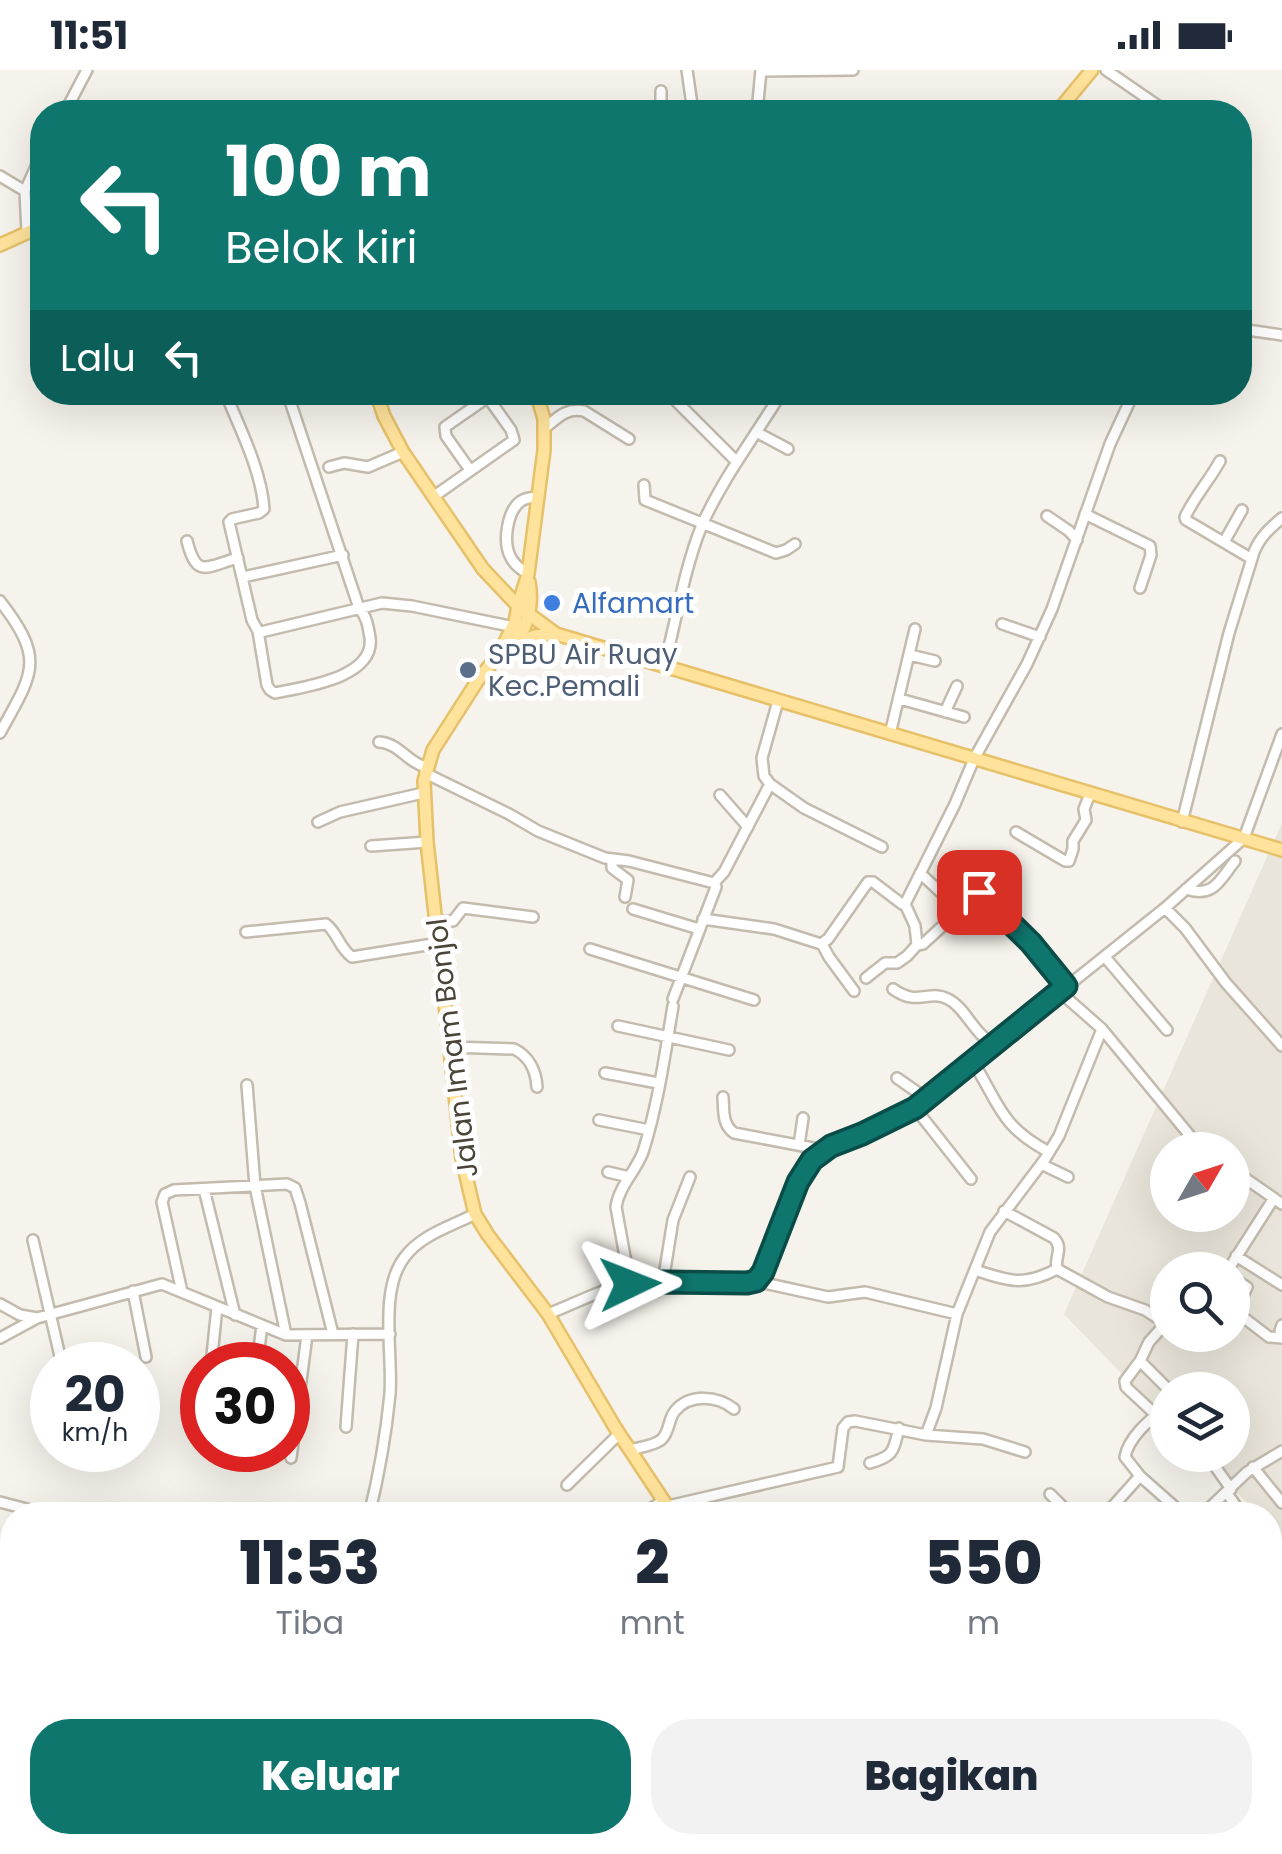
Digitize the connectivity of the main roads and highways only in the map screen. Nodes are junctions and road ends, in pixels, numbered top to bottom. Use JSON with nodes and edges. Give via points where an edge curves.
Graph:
{"nodes":[{"id":1,"x":1092,"y":70,"type":"edge"},
{"id":2,"x":1067,"y":100,"type":"edge"},
{"id":3,"x":30,"y":231,"type":"edge"},
{"id":4,"x":0,"y":245,"type":"edge"},
{"id":5,"x":380,"y":405,"type":"edge"},
{"id":6,"x":540,"y":405,"type":"edge"},
{"id":7,"x":528,"y":576,"type":"junction"},
{"id":8,"x":518,"y":606,"type":"junction"},
{"id":9,"x":530,"y":615,"type":"junction"},
{"id":10,"x":556,"y":634,"type":"junction"},
{"id":11,"x":515,"y":644,"type":"junction"},
{"id":12,"x":493,"y":660,"type":"junction"},
{"id":13,"x":1282,"y":850,"type":"edge"},
{"id":14,"x":665,"y":1502,"type":"edge"}],
"edges":[{"from":1,"to":2,"type":"main road"},
{"from":3,"to":4,"type":"main road"},
{"from":5,"to":8,"type":"main road","via":[[432,498]]},
{"from":6,"to":7,"type":"main road","via":[[544,428]]},
{"from":7,"to":8,"type":"main road","name":"Jalan Imam Bonjol"},
{"from":7,"to":9,"type":"main road"},
{"from":8,"to":9,"type":"main road"},
{"from":8,"to":12,"type":"main road","name":"Jalan Imam Bonjol","via":[[514,627]]},
{"from":9,"to":10,"type":"main road"},
{"from":9,"to":11,"type":"main road","name":"Jalan Imam Bonjol"},
{"from":10,"to":11,"type":"main road"},
{"from":10,"to":13,"type":"main road"},
{"from":11,"to":12,"type":"main road","name":"Jalan Imam Bonjol"},
{"from":12,"to":14,"type":"main road","name":"Jalan Imam Bonjol","via":[[432,750],[424,793],[462,1159],[488,1235],[548,1314]]}]}
